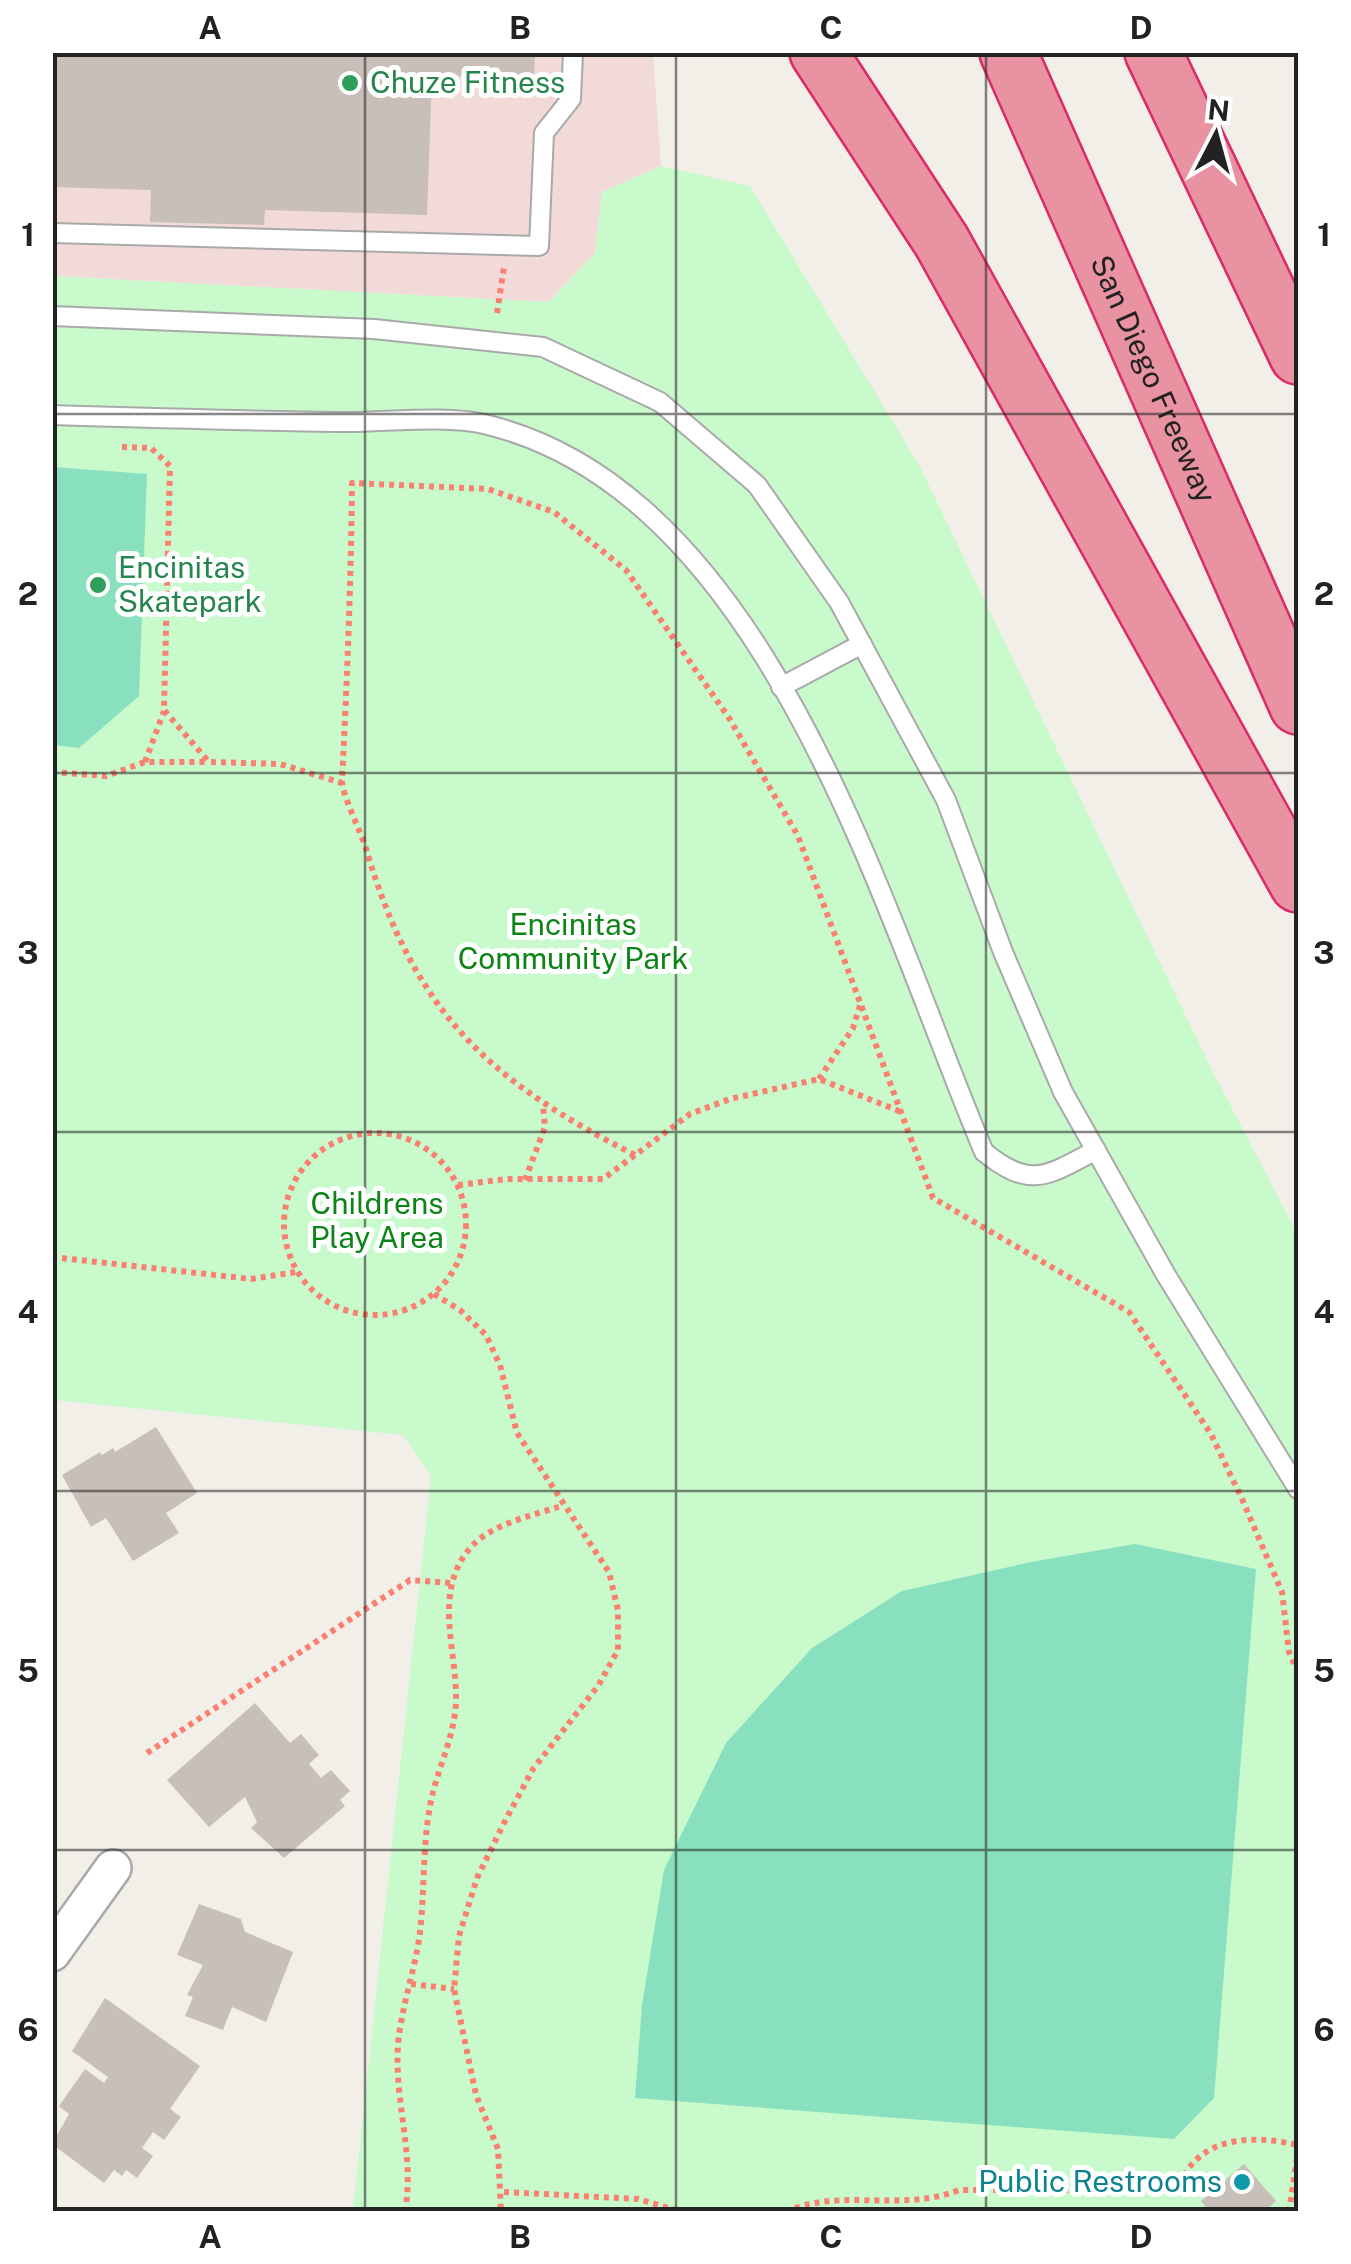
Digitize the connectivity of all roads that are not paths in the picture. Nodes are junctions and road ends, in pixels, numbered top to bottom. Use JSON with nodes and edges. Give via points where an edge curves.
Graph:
{"nodes":[{"id":1,"x":573,"y":52,"type":"edge"},
{"id":2,"x":818,"y":52,"type":"edge"},
{"id":3,"x":1008,"y":52,"type":"edge"},
{"id":4,"x":1153,"y":52,"type":"edge"},
{"id":5,"x":52,"y":233,"type":"edge"},
{"id":6,"x":52,"y":316,"type":"edge"},
{"id":7,"x":1298,"y":356,"type":"edge"},
{"id":8,"x":52,"y":415,"type":"edge"},
{"id":9,"x":862,"y":644,"type":"junction"},
{"id":10,"x":781,"y":688,"type":"junction"},
{"id":11,"x":1298,"y":706,"type":"edge"},
{"id":12,"x":1298,"y":884,"type":"edge"},
{"id":13,"x":1096,"y":1150,"type":"junction"},
{"id":14,"x":1298,"y":1490,"type":"edge"},
{"id":15,"x":112,"y":1868,"type":"dead end"},
{"id":16,"x":52,"y":1953,"type":"edge"}],
"edges":[{"from":1,"to":5,"type":"lane","via":[[572,99],[544,133],[539,246]]},
{"from":2,"to":12,"type":"highway","via":[[942,242]]},
{"from":3,"to":11,"type":"highway","name":"San Diego Freeway"},
{"from":4,"to":7,"type":"highway"},
{"from":6,"to":9,"type":"lane","via":[[374,329],[543,348],[660,402],[757,485]]},
{"from":8,"to":10,"type":"lane","via":[[482,423],[572,454],[634,500],[701,565]]},
{"from":9,"to":10,"type":"lane"},
{"from":9,"to":13,"type":"lane","via":[[946,800],[1003,952]]},
{"from":10,"to":13,"type":"lane","via":[[860,837],[984,1152],[1010,1173],[1031,1178]]},
{"from":13,"to":14,"type":"lane"},
{"from":15,"to":16,"type":"street"}]}
